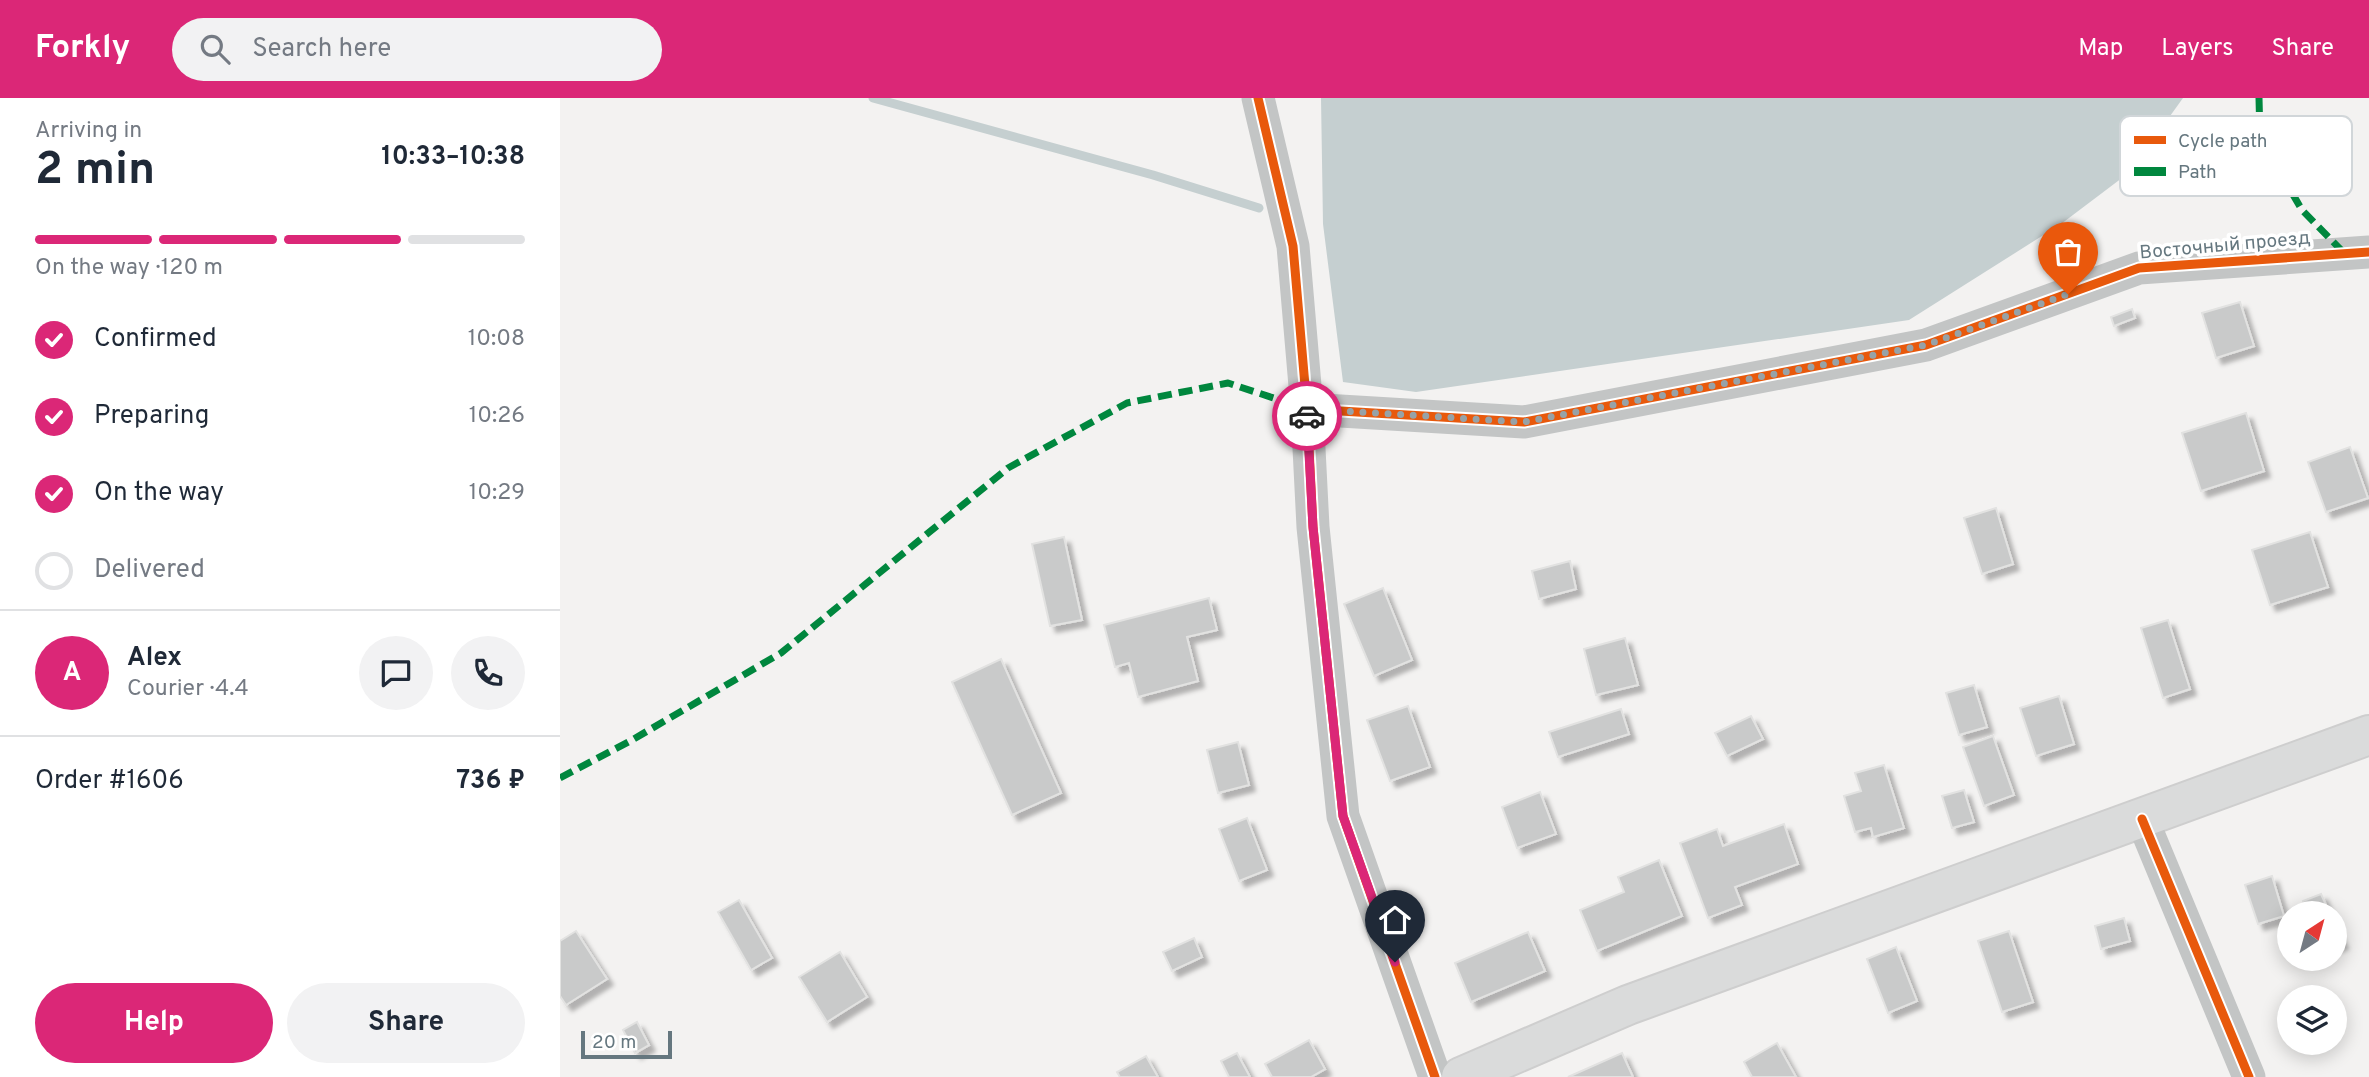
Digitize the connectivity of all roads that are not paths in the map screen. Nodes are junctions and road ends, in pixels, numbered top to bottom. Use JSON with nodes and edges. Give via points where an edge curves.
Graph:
{"nodes":[{"id":1,"x":1258,"y":98,"type":"edge"},
{"id":2,"x":2369,"y":252,"type":"edge"},
{"id":3,"x":1307,"y":409,"type":"junction"},
{"id":4,"x":2369,"y":735,"type":"edge"},
{"id":5,"x":2142,"y":819,"type":"junction"},
{"id":6,"x":1436,"y":1077,"type":"edge"},
{"id":7,"x":1461,"y":1077,"type":"edge"},
{"id":8,"x":2249,"y":1077,"type":"edge"}],
"edges":[{"from":1,"to":3,"type":"street","via":[[1293,246]]},
{"from":2,"to":3,"type":"street","name":"Восточный проезд","via":[[2139,268],[1926,345],[1524,422]]},
{"from":3,"to":6,"type":"street","via":[[1313,527],[1343,816]]},
{"from":4,"to":5,"type":"main road"},
{"from":5,"to":7,"type":"main road","via":[[1628,1005]]},
{"from":5,"to":8,"type":"street"}]}
